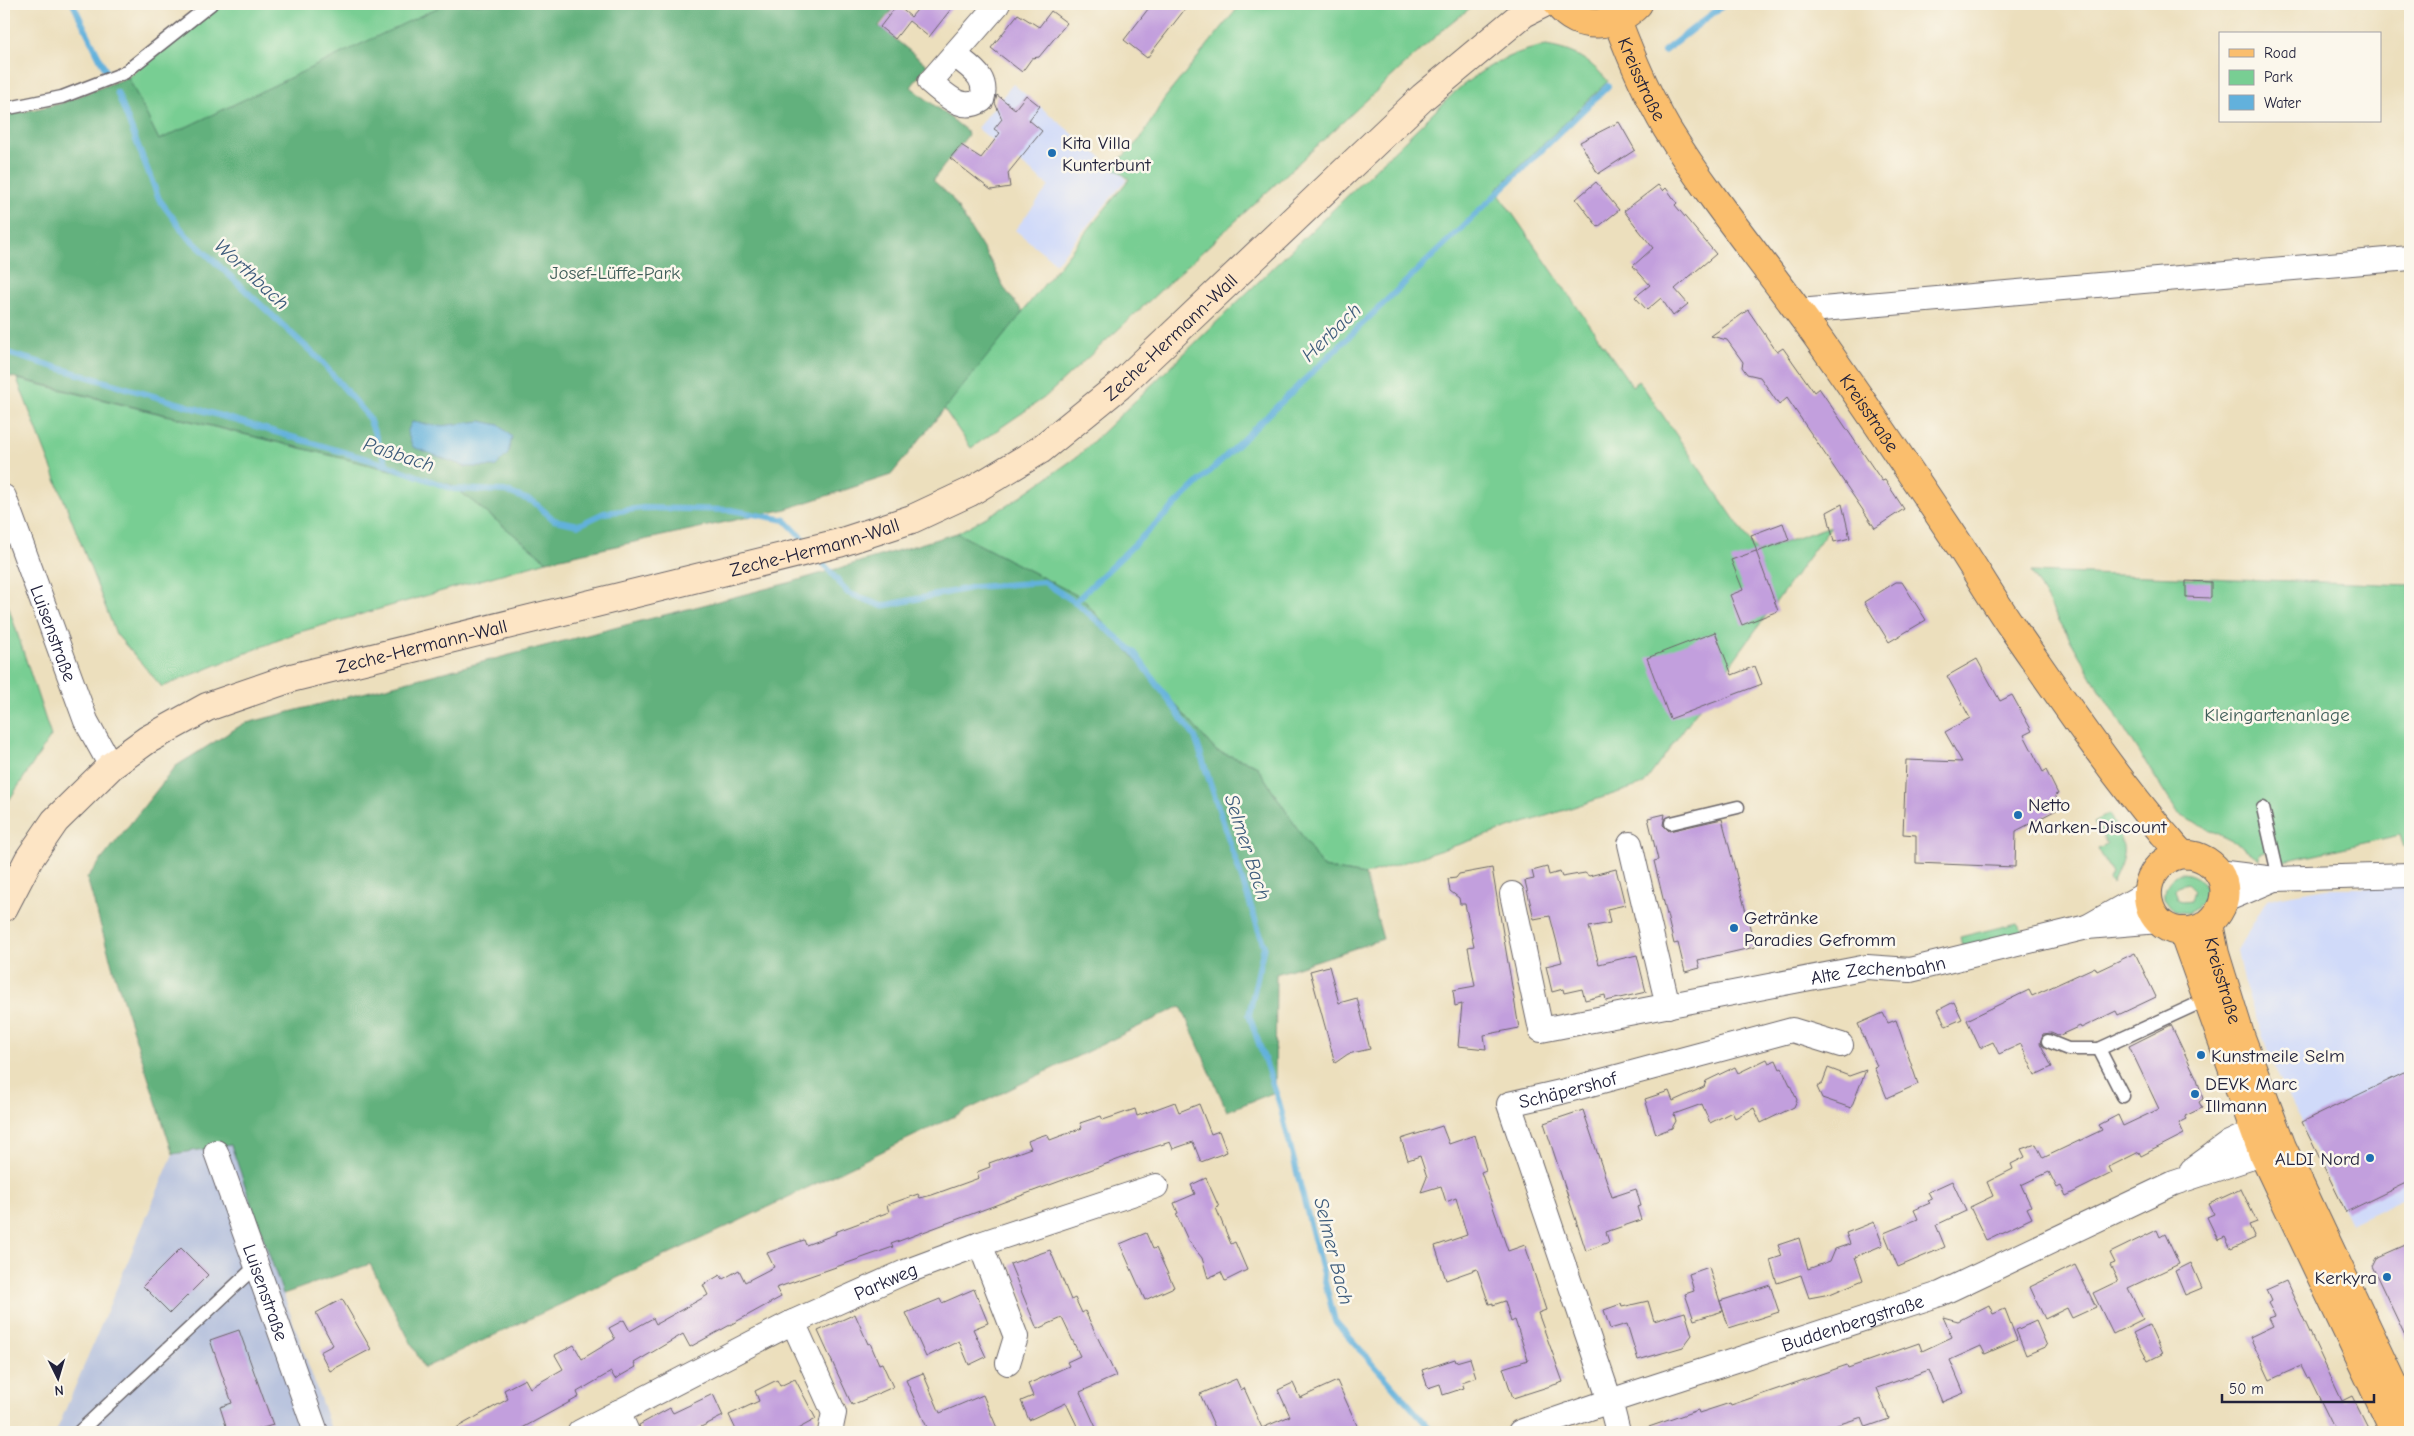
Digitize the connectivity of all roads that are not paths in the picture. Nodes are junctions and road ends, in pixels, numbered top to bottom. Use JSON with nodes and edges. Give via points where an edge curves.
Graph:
{"nodes":[{"id":1,"x":211,"y":4,"type":"edge"},
{"id":2,"x":998,"y":4,"type":"edge"},
{"id":3,"x":1542,"y":4,"type":"edge"},
{"id":4,"x":1558,"y":4,"type":"edge"},
{"id":5,"x":1628,"y":12,"type":"edge"},
{"id":6,"x":954,"y":54,"type":"dead end"},
{"id":7,"x":4,"y":109,"type":"edge"},
{"id":8,"x":2410,"y":258,"type":"edge"},
{"id":9,"x":1799,"y":311,"type":"junction"},
{"id":10,"x":4,"y":496,"type":"edge"},
{"id":11,"x":112,"y":766,"type":"junction"},
{"id":12,"x":2134,"y":799,"type":"junction"},
{"id":13,"x":1738,"y":806,"type":"dead end"},
{"id":14,"x":2263,"y":808,"type":"dead end"},
{"id":15,"x":1672,"y":823,"type":"dead end"},
{"id":16,"x":1630,"y":844,"type":"dead end"},
{"id":17,"x":2182,"y":854,"type":"junction"},
{"id":18,"x":2218,"y":872,"type":"junction"},
{"id":19,"x":2410,"y":875,"type":"edge"},
{"id":20,"x":2277,"y":879,"type":"junction"},
{"id":21,"x":2151,"y":881,"type":"junction"},
{"id":22,"x":1512,"y":894,"type":"dead end"},
{"id":23,"x":2223,"y":901,"type":"junction"},
{"id":24,"x":4,"y":907,"type":"edge"},
{"id":25,"x":2209,"y":924,"type":"junction"},
{"id":26,"x":2171,"y":926,"type":"junction"},
{"id":27,"x":2087,"y":927,"type":"junction"},
{"id":28,"x":2217,"y":995,"type":"junction"},
{"id":29,"x":1668,"y":1006,"type":"junction"},
{"id":30,"x":2048,"y":1041,"type":"dead end"},
{"id":31,"x":1841,"y":1045,"type":"dead end"},
{"id":32,"x":2099,"y":1049,"type":"junction"},
{"id":33,"x":2123,"y":1096,"type":"dead end"},
{"id":34,"x":2268,"y":1139,"type":"junction"},
{"id":35,"x":216,"y":1152,"type":"dead end"},
{"id":36,"x":1156,"y":1186,"type":"dead end"},
{"id":37,"x":980,"y":1244,"type":"junction"},
{"id":38,"x":257,"y":1265,"type":"junction"},
{"id":39,"x":793,"y":1322,"type":"junction"},
{"id":40,"x":1008,"y":1363,"type":"dead end"},
{"id":41,"x":1610,"y":1401,"type":"junction"},
{"id":42,"x":2410,"y":1419,"type":"edge"},
{"id":43,"x":622,"y":1422,"type":"edge"},
{"id":44,"x":79,"y":1432,"type":"edge"},
{"id":45,"x":316,"y":1432,"type":"edge"},
{"id":46,"x":580,"y":1432,"type":"edge"},
{"id":47,"x":830,"y":1432,"type":"edge"},
{"id":48,"x":1520,"y":1432,"type":"edge"},
{"id":49,"x":1618,"y":1432,"type":"edge"},
{"id":50,"x":2395,"y":1432,"type":"edge"}],
"edges":[{"from":1,"to":7,"type":"lane","via":[[124,73],[62,97]]},
{"from":2,"to":6,"type":"street"},
{"from":3,"to":11,"type":"street","name":"Zeche-Hermann-Wall","via":[[1524,13],[1423,97],[1120,386],[1040,450],[970,492],[920,515],[839,543],[291,678],[207,707],[147,740]]},
{"from":4,"to":5,"type":"main road","name":"Kreisstraße","via":[[1582,22],[1605,24]]},
{"from":5,"to":9,"type":"main road","name":"Kreisstraße","via":[[1631,58],[1666,127]]},
{"from":8,"to":9,"type":"street"},
{"from":9,"to":12,"type":"main road","name":"Kreisstraße","via":[[1885,432],[2003,614]]},
{"from":10,"to":11,"type":"street","name":"Luisenstraße","via":[[86,721]]},
{"from":11,"to":24,"type":"street","name":"Zeche-Hermann-Wall","via":[[55,821],[29,859]]},
{"from":12,"to":17,"type":"main road","name":"Kreisstraße"},
{"from":12,"to":21,"type":"main road","name":"Kreisstraße"},
{"from":13,"to":15,"type":"lane"},
{"from":14,"to":20,"type":"lane"},
{"from":16,"to":29,"type":"street"},
{"from":17,"to":18,"type":"main road","via":[[2203,858]]},
{"from":17,"to":21,"type":"main road","via":[[2168,859]]},
{"from":18,"to":20,"type":"street"},
{"from":18,"to":23,"type":"main road","via":[[2223,881]]},
{"from":19,"to":20,"type":"street"},
{"from":20,"to":23,"type":"street"},
{"from":21,"to":26,"type":"main road","name":"Kreisstraße","via":[[2148,903]]},
{"from":21,"to":27,"type":"street","name":"Alte Zechenbahn"},
{"from":22,"to":29,"type":"street","name":"Alte Zechenbahn","via":[[1541,1030]]},
{"from":23,"to":25,"type":"main road","name":"Kreisstraße","via":[[2216,918]]},
{"from":25,"to":26,"type":"main road","name":"Kreisstraße","via":[[2196,930]]},
{"from":25,"to":28,"type":"main road","name":"Kreisstraße"},
{"from":26,"to":27,"type":"street","name":"Alte Zechenbahn"},
{"from":26,"to":28,"type":"main road","name":"Kreisstraße"},
{"from":27,"to":29,"type":"street","name":"Alte Zechenbahn","via":[[1910,970],[1867,967]]},
{"from":28,"to":32,"type":"lane"},
{"from":28,"to":34,"type":"main road","name":"Kreisstraße"},
{"from":30,"to":32,"type":"lane","via":[[2068,1049]]},
{"from":31,"to":41,"type":"street","name":"Schäpershof","via":[[1792,1030],[1509,1104]]},
{"from":32,"to":33,"type":"lane"},
{"from":34,"to":41,"type":"street","name":"Buddenbergstraße","via":[[1940,1294]]},
{"from":34,"to":42,"type":"main road","name":"Kreisstraße"},
{"from":34,"to":50,"type":"main road","name":"Kreisstraße"},
{"from":35,"to":38,"type":"street","name":"Luisenstraße"},
{"from":36,"to":37,"type":"street","name":"Parkweg"},
{"from":37,"to":39,"type":"street","name":"Parkweg","via":[[904,1272]]},
{"from":37,"to":40,"type":"street","via":[[1016,1337]]},
{"from":38,"to":44,"type":"lane"},
{"from":38,"to":45,"type":"street","name":"Luisenstraße"},
{"from":39,"to":43,"type":"street","name":"Parkweg"},
{"from":39,"to":47,"type":"street","via":[[834,1413]]},
{"from":41,"to":48,"type":"street","name":"Buddenbergstraße"},
{"from":41,"to":49,"type":"street"},
{"from":43,"to":46,"type":"street","name":"Parkweg"}]}
